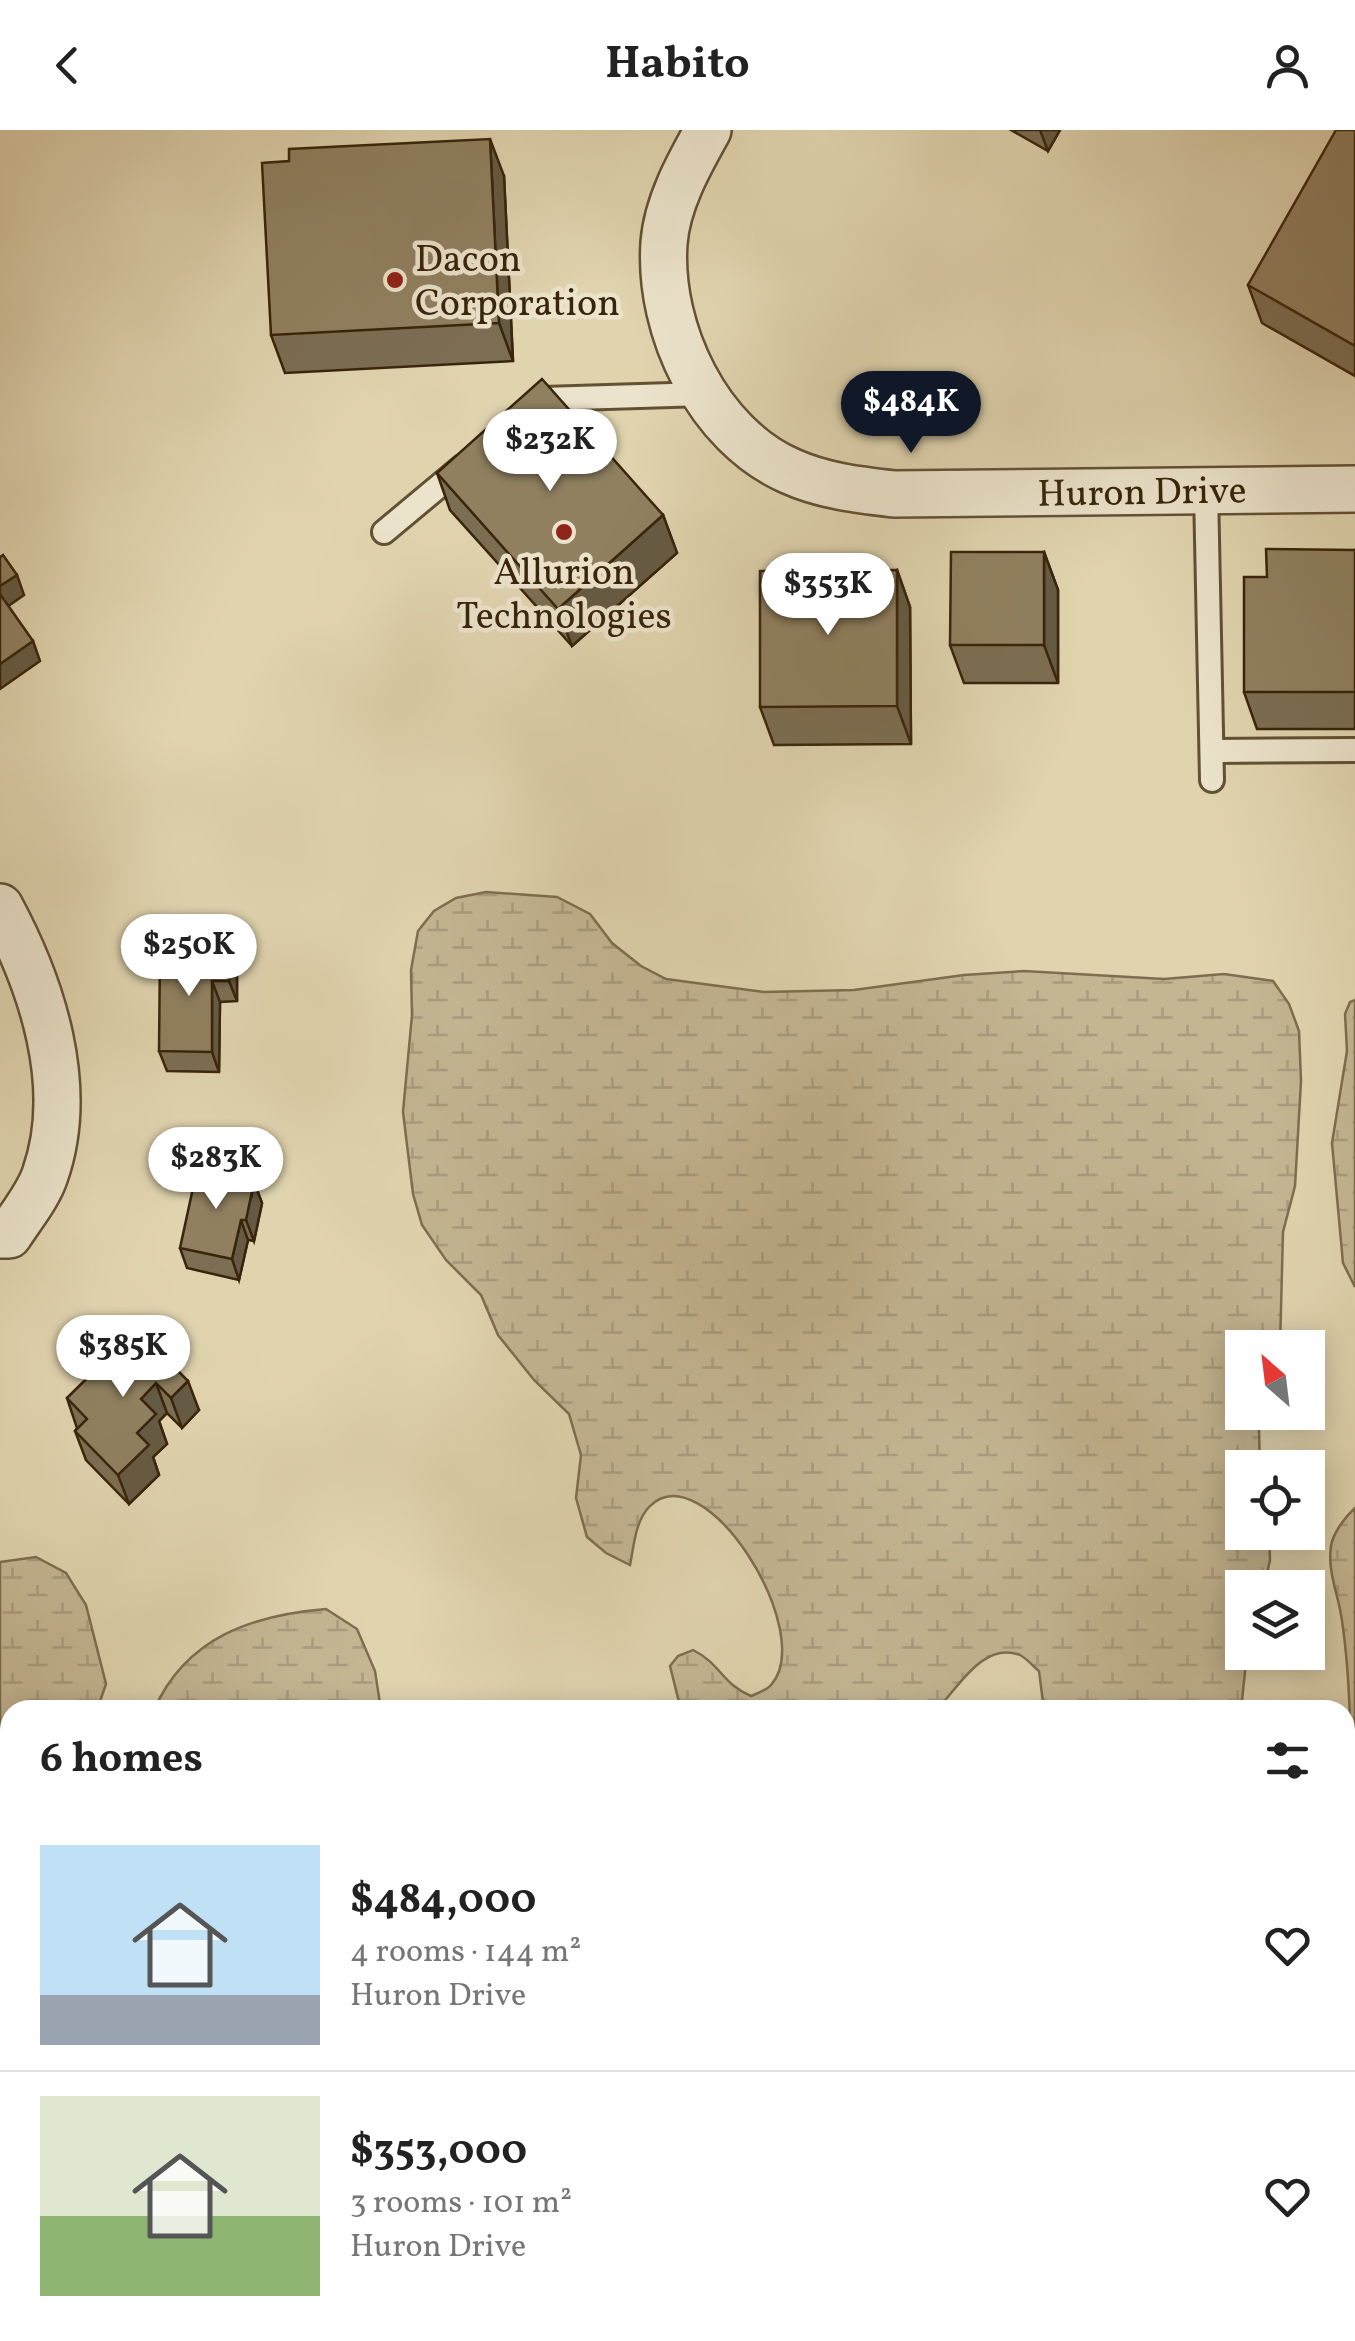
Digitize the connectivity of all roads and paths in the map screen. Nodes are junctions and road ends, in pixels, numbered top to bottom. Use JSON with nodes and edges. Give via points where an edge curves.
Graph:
{"nodes":[{"id":1,"x":708,"y":130,"type":"edge"},
{"id":2,"x":704,"y":394,"type":"junction"},
{"id":3,"x":516,"y":422,"type":"edge"},
{"id":4,"x":474,"y":457,"type":"edge"},
{"id":5,"x":1355,"y":489,"type":"edge"},
{"id":6,"x":1206,"y":491,"type":"junction"},
{"id":7,"x":384,"y":532,"type":"dead end"},
{"id":8,"x":1355,"y":750,"type":"edge"},
{"id":9,"x":1212,"y":752,"type":"junction"},
{"id":10,"x":1212,"y":780,"type":"dead end"},
{"id":11,"x":0,"y":907,"type":"edge"},
{"id":12,"x":0,"y":1235,"type":"edge"}],
"edges":[{"from":1,"to":2,"type":"street","name":"Huron Drive","via":[[676,193],[664,240],[673,319]]},
{"from":2,"to":3,"type":"lane","via":[[543,399]]},
{"from":2,"to":6,"type":"street","name":"Huron Drive","via":[[755,452],[789,471],[862,490]]},
{"from":4,"to":7,"type":"lane"},
{"from":5,"to":6,"type":"street","name":"Huron Drive"},
{"from":6,"to":9,"type":"lane"},
{"from":8,"to":9,"type":"lane"},
{"from":9,"to":10,"type":"lane"},
{"from":11,"to":12,"type":"street","via":[[44,1012],[56,1099],[45,1178],[9,1235]]}]}
